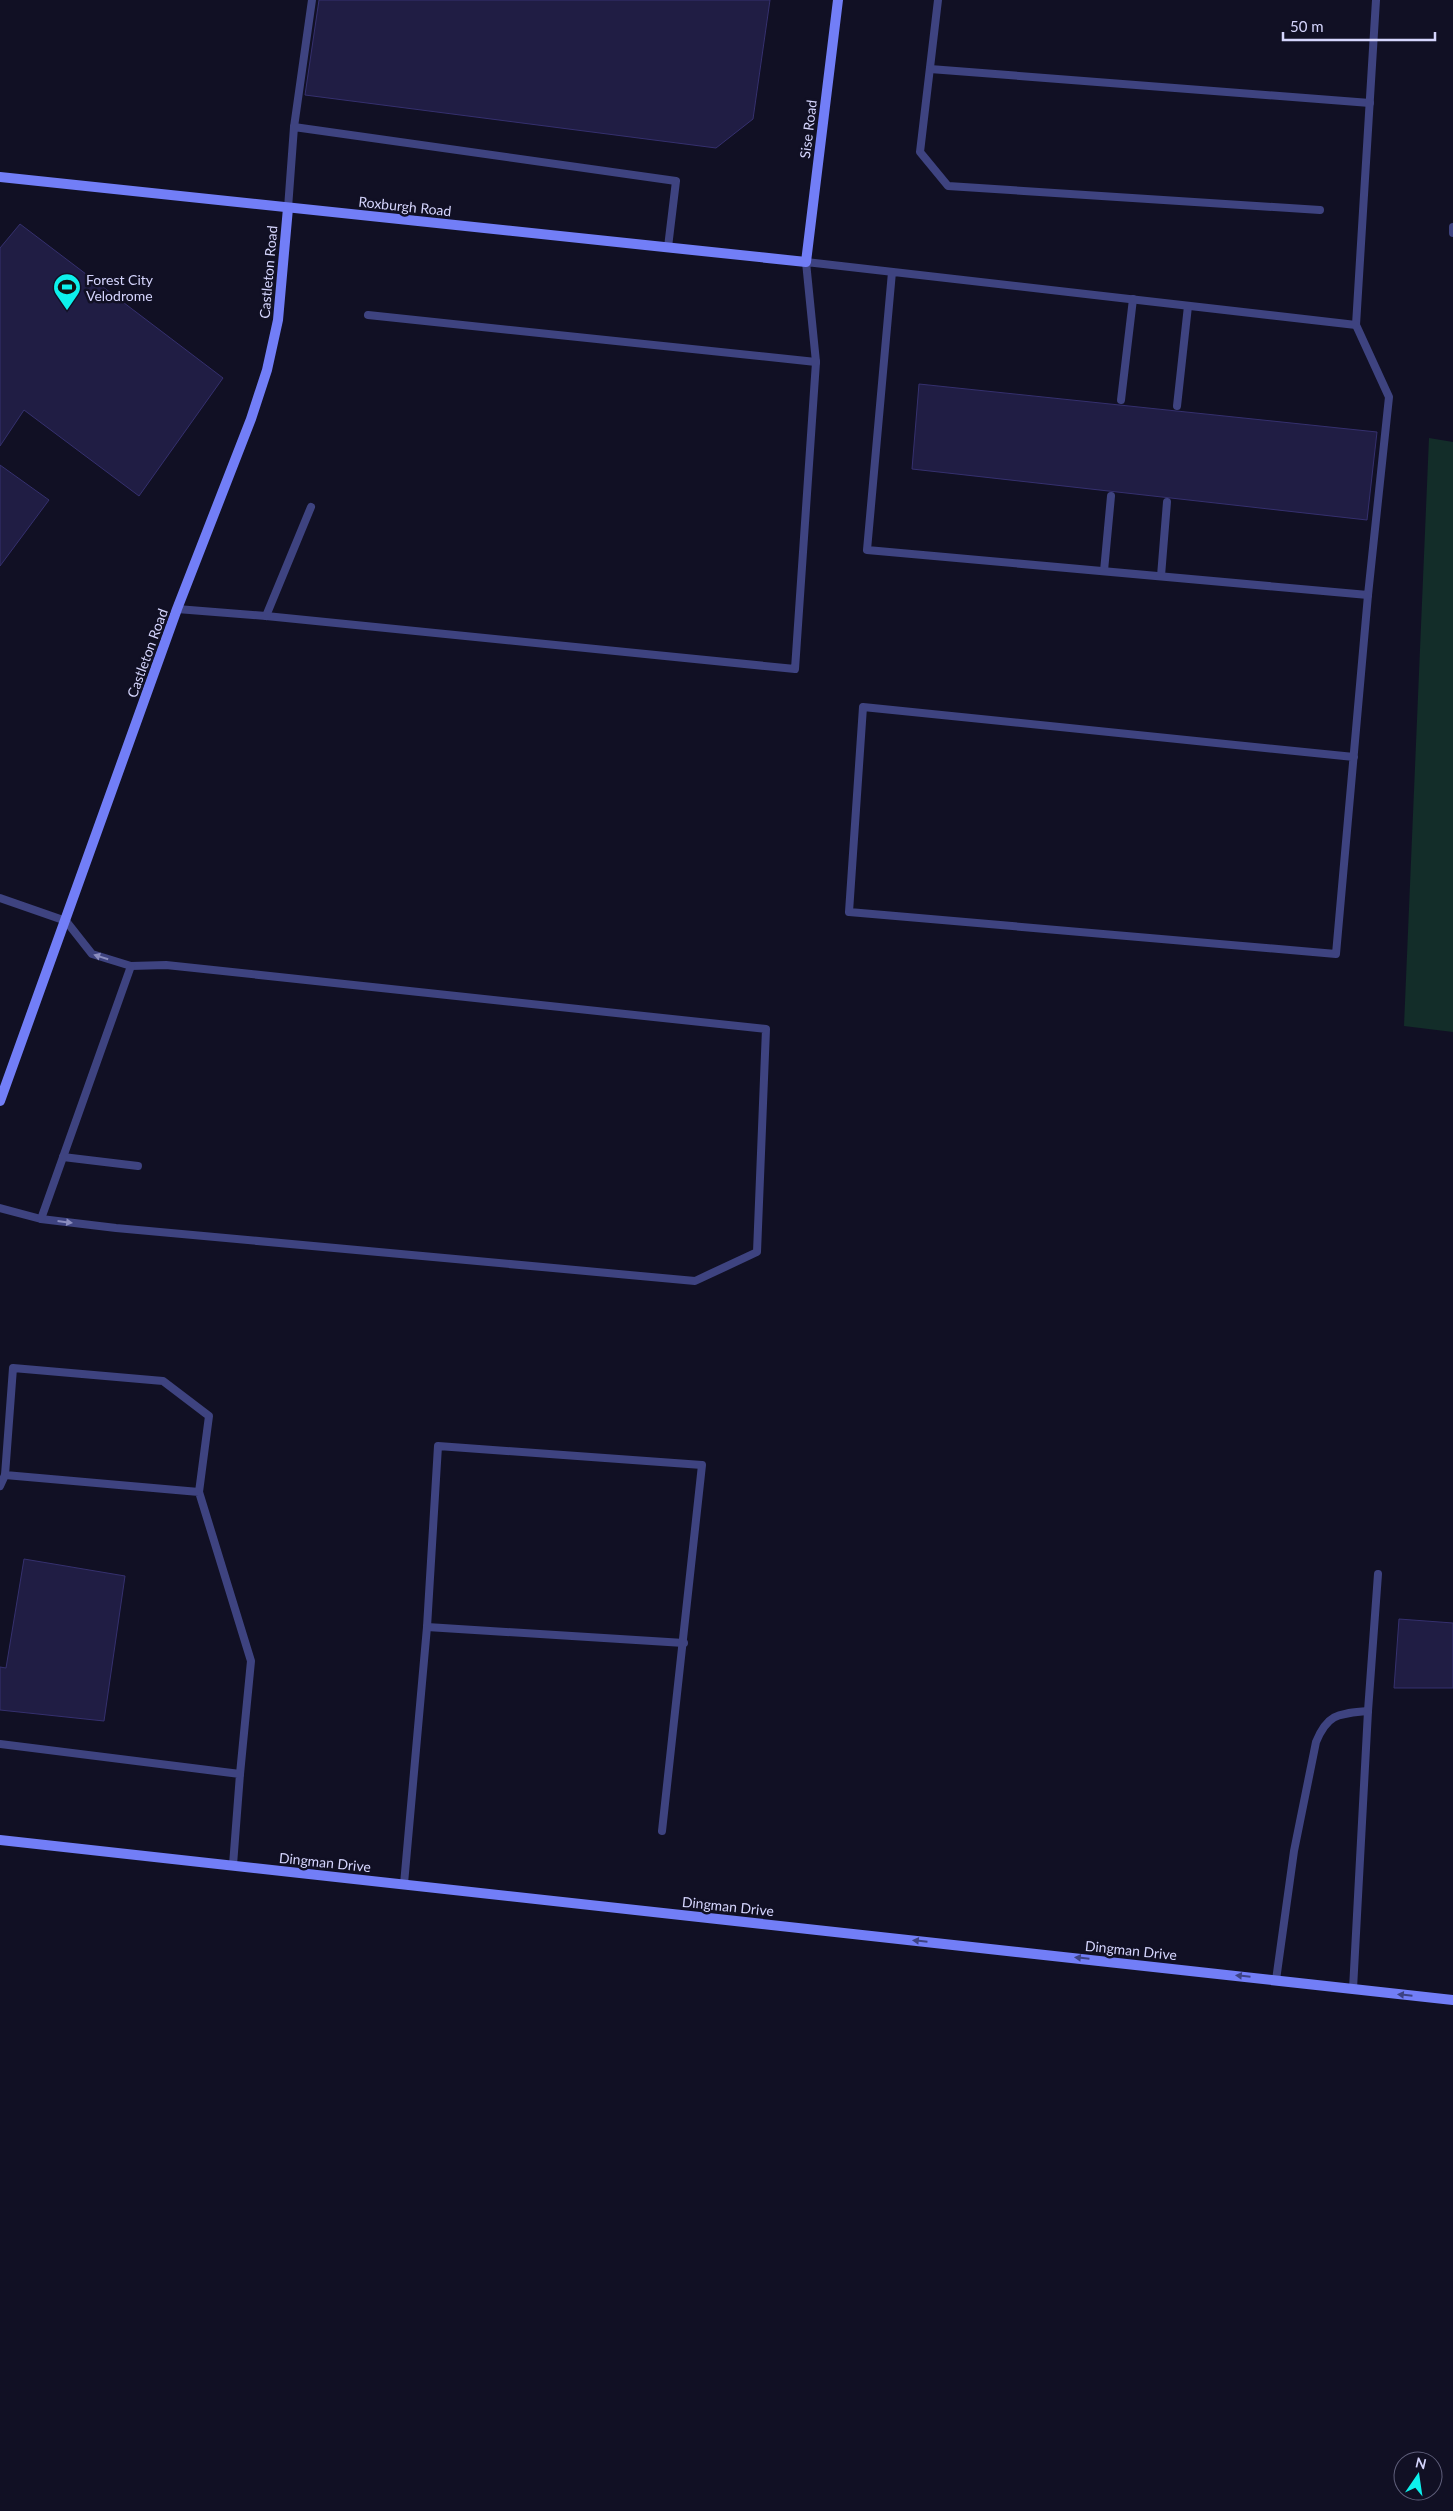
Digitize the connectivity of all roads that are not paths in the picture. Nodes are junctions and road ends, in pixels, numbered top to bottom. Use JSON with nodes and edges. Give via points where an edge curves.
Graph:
{"nodes":[{"id":1,"x":312,"y":0,"type":"edge"},
{"id":2,"x":838,"y":0,"type":"edge"},
{"id":3,"x":938,"y":0,"type":"edge"},
{"id":4,"x":1376,"y":0,"type":"edge"},
{"id":5,"x":930,"y":69,"type":"junction"},
{"id":6,"x":1370,"y":103,"type":"junction"},
{"id":7,"x":294,"y":127,"type":"junction"},
{"id":8,"x":0,"y":178,"type":"edge"},
{"id":9,"x":288,"y":208,"type":"junction"},
{"id":10,"x":1320,"y":210,"type":"dead end"},
{"id":11,"x":1453,"y":227,"type":"edge"},
{"id":12,"x":1453,"y":233,"type":"edge"},
{"id":13,"x":668,"y":247,"type":"junction"},
{"id":14,"x":806,"y":262,"type":"junction"},
{"id":15,"x":892,"y":272,"type":"junction"},
{"id":16,"x":1133,"y":300,"type":"junction"},
{"id":17,"x":1188,"y":306,"type":"junction"},
{"id":18,"x":368,"y":315,"type":"dead end"},
{"id":19,"x":1356,"y":325,"type":"junction"},
{"id":20,"x":816,"y":362,"type":"junction"},
{"id":21,"x":1121,"y":400,"type":"dead end"},
{"id":22,"x":1177,"y":406,"type":"dead end"},
{"id":23,"x":1111,"y":496,"type":"dead end"},
{"id":24,"x":1166,"y":502,"type":"dead end"},
{"id":25,"x":311,"y":507,"type":"dead end"},
{"id":26,"x":1104,"y":571,"type":"junction"},
{"id":27,"x":1161,"y":576,"type":"junction"},
{"id":28,"x":1368,"y":595,"type":"junction"},
{"id":29,"x":177,"y":609,"type":"junction"},
{"id":30,"x":266,"y":616,"type":"junction"},
{"id":31,"x":1354,"y":757,"type":"junction"},
{"id":32,"x":0,"y":898,"type":"edge"},
{"id":33,"x":66,"y":921,"type":"junction"},
{"id":34,"x":131,"y":966,"type":"junction"},
{"id":35,"x":0,"y":1101,"type":"edge"},
{"id":36,"x":63,"y":1157,"type":"junction"},
{"id":37,"x":138,"y":1166,"type":"dead end"},
{"id":38,"x":0,"y":1208,"type":"edge"},
{"id":39,"x":41,"y":1219,"type":"junction"},
{"id":40,"x":5,"y":1475,"type":"junction"},
{"id":41,"x":0,"y":1486,"type":"edge"},
{"id":42,"x":199,"y":1492,"type":"junction"},
{"id":43,"x":1378,"y":1574,"type":"dead end"},
{"id":44,"x":428,"y":1627,"type":"junction"},
{"id":45,"x":684,"y":1643,"type":"junction"},
{"id":46,"x":1368,"y":1711,"type":"junction"},
{"id":47,"x":0,"y":1744,"type":"edge"},
{"id":48,"x":240,"y":1774,"type":"junction"},
{"id":49,"x":662,"y":1830,"type":"dead end"},
{"id":50,"x":0,"y":1840,"type":"edge"},
{"id":51,"x":233,"y":1865,"type":"junction"},
{"id":52,"x":404,"y":1884,"type":"junction"},
{"id":53,"x":1276,"y":1980,"type":"junction"},
{"id":54,"x":1353,"y":1989,"type":"junction"},
{"id":55,"x":1453,"y":2000,"type":"edge"}],
"edges":[{"from":1,"to":7,"type":"lane"},
{"from":2,"to":14,"type":"street","name":"Sise Road"},
{"from":3,"to":5,"type":"lane"},
{"from":4,"to":6,"type":"lane"},
{"from":5,"to":6,"type":"lane"},
{"from":5,"to":10,"type":"lane","via":[[920,152],[948,186]]},
{"from":6,"to":19,"type":"lane"},
{"from":7,"to":9,"type":"lane"},
{"from":7,"to":13,"type":"lane","via":[[676,182]]},
{"from":8,"to":9,"type":"street","name":"Roxburgh Road"},
{"from":9,"to":13,"type":"street","name":"Roxburgh Road"},
{"from":9,"to":29,"type":"street","name":"Castleton Road","via":[[278,320],[267,370]]},
{"from":11,"to":12,"type":"lane"},
{"from":13,"to":14,"type":"street","name":"Roxburgh Road"},
{"from":14,"to":15,"type":"lane"},
{"from":14,"to":20,"type":"lane"},
{"from":15,"to":16,"type":"lane"},
{"from":15,"to":26,"type":"lane","via":[[867,550]]},
{"from":16,"to":17,"type":"lane"},
{"from":16,"to":21,"type":"lane"},
{"from":17,"to":19,"type":"lane"},
{"from":17,"to":22,"type":"lane"},
{"from":18,"to":20,"type":"lane"},
{"from":19,"to":28,"type":"lane","via":[[1389,397]]},
{"from":20,"to":30,"type":"lane","via":[[795,669]]},
{"from":23,"to":26,"type":"lane"},
{"from":24,"to":27,"type":"lane"},
{"from":25,"to":30,"type":"lane"},
{"from":26,"to":27,"type":"lane"},
{"from":27,"to":28,"type":"lane"},
{"from":28,"to":31,"type":"lane"},
{"from":29,"to":30,"type":"lane"},
{"from":29,"to":33,"type":"street","name":"Castleton Road"},
{"from":31,"to":31,"type":"lane","via":[[1336,954],[849,912],[863,707]]},
{"from":32,"to":33,"type":"lane"},
{"from":34,"to":33,"type":"lane","one_way":true,"via":[[92,954]]},
{"from":33,"to":35,"type":"street","name":"Castleton Road"},
{"from":34,"to":36,"type":"lane"},
{"from":39,"to":34,"type":"lane","one_way":true,"via":[[695,1281],[757,1252],[766,1028],[166,965]]},
{"from":36,"to":37,"type":"lane"},
{"from":36,"to":39,"type":"lane"},
{"from":38,"to":39,"type":"lane"},
{"from":40,"to":41,"type":"lane"},
{"from":40,"to":42,"type":"lane"},
{"from":40,"to":42,"type":"lane","via":[[13,1368],[162,1380],[209,1416]]},
{"from":42,"to":48,"type":"lane","via":[[251,1661]]},
{"from":43,"to":46,"type":"lane"},
{"from":44,"to":45,"type":"lane"},
{"from":44,"to":45,"type":"lane","via":[[438,1446],[702,1465]]},
{"from":44,"to":52,"type":"lane"},
{"from":45,"to":49,"type":"lane"},
{"from":46,"to":53,"type":"lane","via":[[1340,1714],[1328,1720],[1316,1742],[1294,1851]]},
{"from":46,"to":54,"type":"lane"},
{"from":47,"to":48,"type":"lane"},
{"from":48,"to":51,"type":"lane"},
{"from":50,"to":51,"type":"street","name":"Dingman Drive"},
{"from":51,"to":52,"type":"street","name":"Dingman Drive"},
{"from":53,"to":52,"type":"street","name":"Dingman Drive","one_way":true},
{"from":53,"to":54,"type":"street","name":"Dingman Drive"},
{"from":55,"to":54,"type":"street","name":"Dingman Drive","one_way":true}]}
